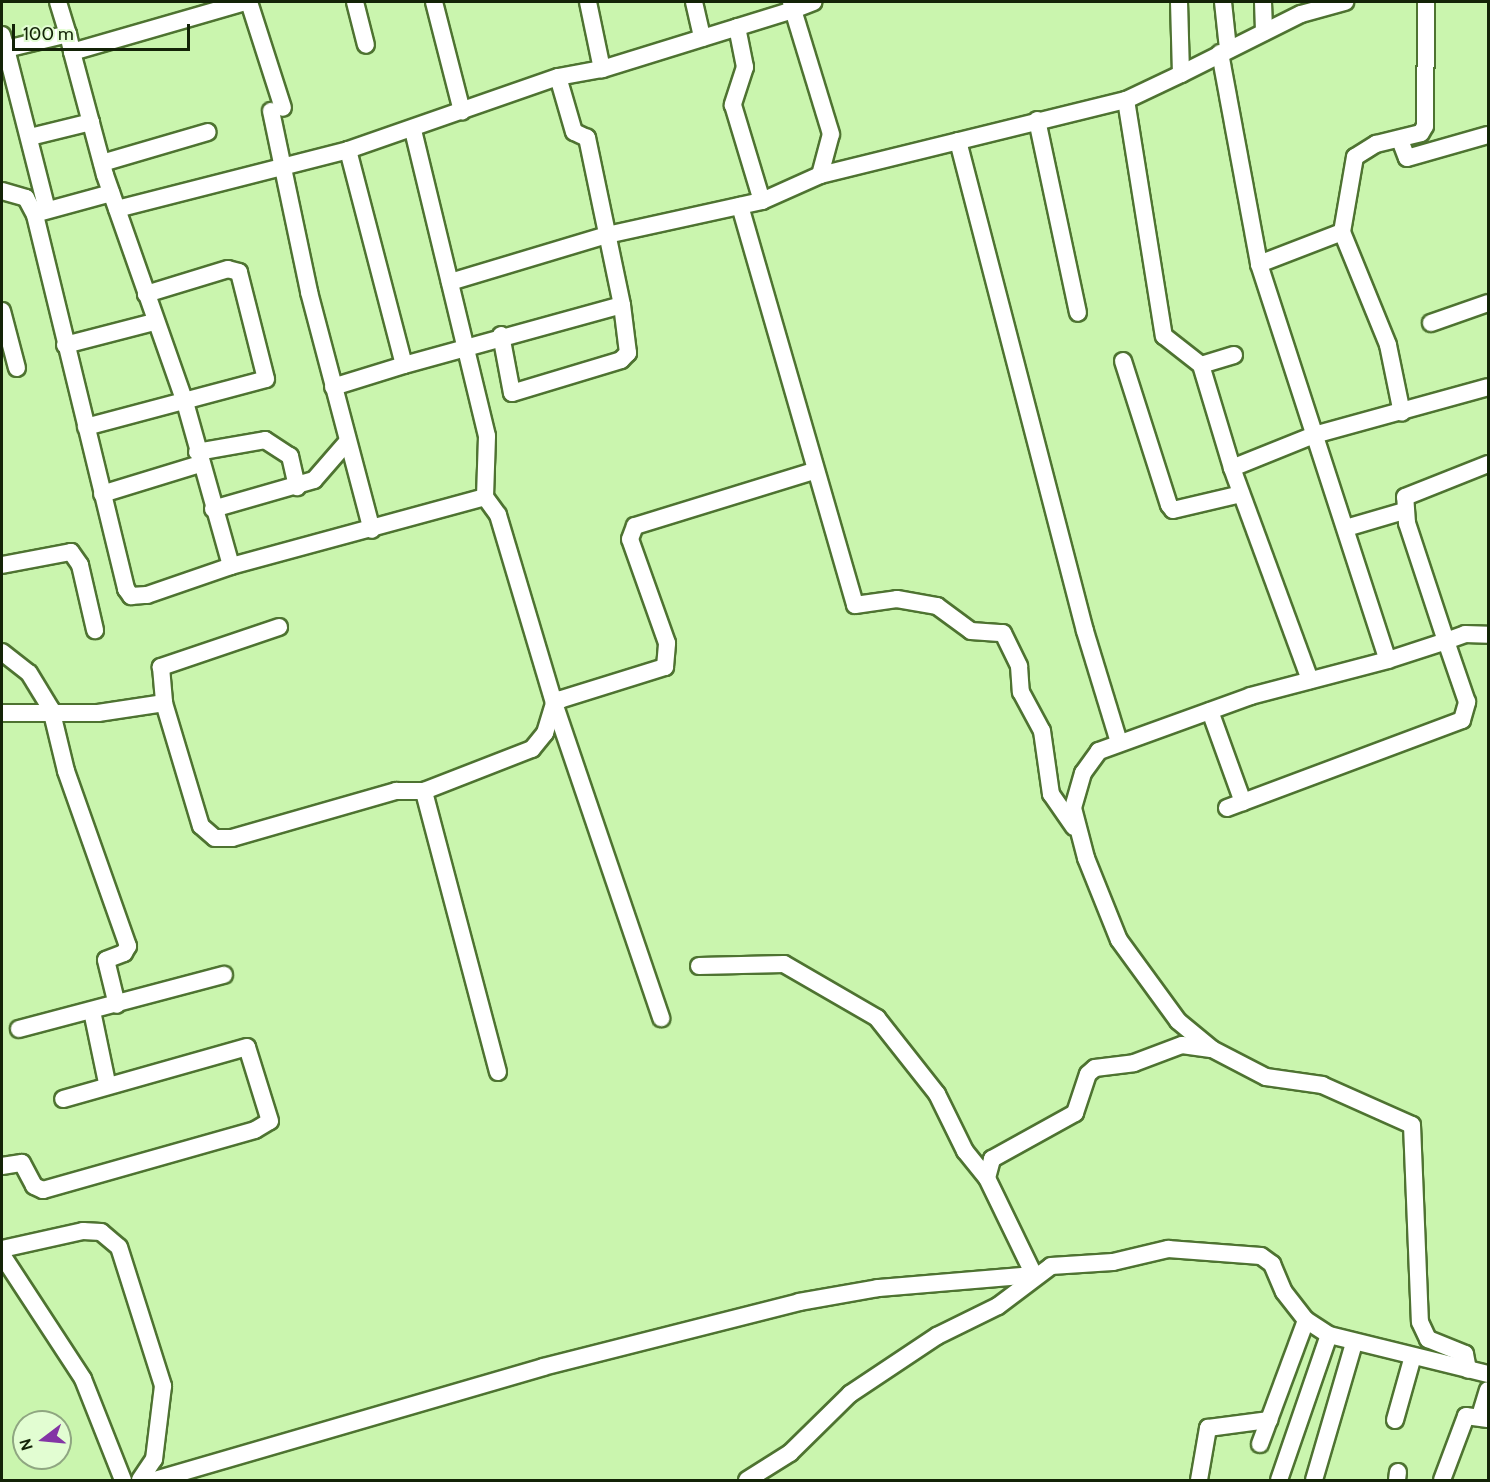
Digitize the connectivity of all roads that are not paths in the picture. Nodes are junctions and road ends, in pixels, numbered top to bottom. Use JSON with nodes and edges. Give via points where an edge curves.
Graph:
{"nodes":[{"id":1,"x":58,"y":2,"type":"edge"},
{"id":2,"x":247,"y":2,"type":"edge"},
{"id":3,"x":355,"y":2,"type":"edge"},
{"id":4,"x":434,"y":2,"type":"edge"},
{"id":5,"x":588,"y":2,"type":"edge"},
{"id":6,"x":694,"y":2,"type":"edge"},
{"id":7,"x":814,"y":2,"type":"edge"},
{"id":8,"x":1179,"y":2,"type":"edge"},
{"id":9,"x":1223,"y":2,"type":"edge"},
{"id":10,"x":1263,"y":2,"type":"edge"},
{"id":11,"x":1346,"y":2,"type":"edge"},
{"id":12,"x":1426,"y":2,"type":"edge"},
{"id":13,"x":792,"y":6,"type":"edge"},
{"id":14,"x":737,"y":27,"type":"junction"},
{"id":15,"x":1264,"y":32,"type":"junction"},
{"id":16,"x":68,"y":34,"type":"junction"},
{"id":17,"x":702,"y":38,"type":"junction"},
{"id":18,"x":4,"y":42,"type":"edge"},
{"id":19,"x":366,"y":45,"type":"dead end"},
{"id":20,"x":1224,"y":51,"type":"junction"},
{"id":21,"x":72,"y":52,"type":"junction"},
{"id":22,"x":602,"y":69,"type":"junction"},
{"id":23,"x":1181,"y":74,"type":"junction"},
{"id":24,"x":558,"y":76,"type":"junction"},
{"id":25,"x":1126,"y":100,"type":"junction"},
{"id":26,"x":462,"y":111,"type":"junction"},
{"id":27,"x":1037,"y":120,"type":"junction"},
{"id":28,"x":91,"y":122,"type":"junction"},
{"id":29,"x":413,"y":129,"type":"junction"},
{"id":30,"x":208,"y":132,"type":"dead end"},
{"id":31,"x":1488,"y":135,"type":"edge"},
{"id":32,"x":30,"y":137,"type":"junction"},
{"id":33,"x":1400,"y":140,"type":"junction"},
{"id":34,"x":958,"y":141,"type":"junction"},
{"id":35,"x":348,"y":150,"type":"junction"},
{"id":36,"x":102,"y":163,"type":"junction"},
{"id":37,"x":284,"y":166,"type":"junction"},
{"id":38,"x":820,"y":175,"type":"junction"},
{"id":39,"x":2,"y":191,"type":"edge"},
{"id":40,"x":114,"y":201,"type":"junction"},
{"id":41,"x":762,"y":201,"type":"junction"},
{"id":42,"x":740,"y":207,"type":"junction"},
{"id":43,"x":41,"y":212,"type":"junction"},
{"id":44,"x":1342,"y":232,"type":"junction"},
{"id":45,"x":607,"y":235,"type":"junction"},
{"id":46,"x":1259,"y":264,"type":"junction"},
{"id":47,"x":450,"y":282,"type":"junction"},
{"id":48,"x":146,"y":294,"type":"junction"},
{"id":49,"x":1488,"y":303,"type":"edge"},
{"id":50,"x":622,"y":304,"type":"junction"},
{"id":51,"x":2,"y":311,"type":"edge"},
{"id":52,"x":1078,"y":313,"type":"dead end"},
{"id":53,"x":154,"y":322,"type":"junction"},
{"id":54,"x":1431,"y":323,"type":"dead end"},
{"id":55,"x":501,"y":335,"type":"junction"},
{"id":56,"x":65,"y":345,"type":"junction"},
{"id":57,"x":467,"y":348,"type":"junction"},
{"id":58,"x":1234,"y":355,"type":"dead end"},
{"id":59,"x":1123,"y":361,"type":"dead end"},
{"id":60,"x":404,"y":365,"type":"junction"},
{"id":61,"x":1201,"y":365,"type":"junction"},
{"id":62,"x":17,"y":368,"type":"dead end"},
{"id":63,"x":333,"y":387,"type":"junction"},
{"id":64,"x":1488,"y":387,"type":"edge"},
{"id":65,"x":185,"y":402,"type":"junction"},
{"id":66,"x":1402,"y":413,"type":"junction"},
{"id":67,"x":86,"y":427,"type":"junction"},
{"id":68,"x":1314,"y":435,"type":"junction"},
{"id":69,"x":347,"y":442,"type":"junction"},
{"id":70,"x":199,"y":458,"type":"junction"},
{"id":71,"x":1488,"y":464,"type":"edge"},
{"id":72,"x":1232,"y":468,"type":"junction"},
{"id":73,"x":814,"y":471,"type":"junction"},
{"id":74,"x":297,"y":487,"type":"junction"},
{"id":75,"x":102,"y":494,"type":"junction"},
{"id":76,"x":1241,"y":494,"type":"junction"},
{"id":77,"x":485,"y":497,"type":"junction"},
{"id":78,"x":213,"y":509,"type":"junction"},
{"id":79,"x":1404,"y":511,"type":"junction"},
{"id":80,"x":1346,"y":528,"type":"junction"},
{"id":81,"x":372,"y":530,"type":"junction"},
{"id":82,"x":2,"y":565,"type":"edge"},
{"id":83,"x":231,"y":566,"type":"junction"},
{"id":84,"x":279,"y":627,"type":"dead end"},
{"id":85,"x":95,"y":630,"type":"dead end"},
{"id":86,"x":1488,"y":635,"type":"edge"},
{"id":87,"x":1446,"y":641,"type":"junction"},
{"id":88,"x":2,"y":652,"type":"edge"},
{"id":89,"x":1388,"y":660,"type":"junction"},
{"id":90,"x":1310,"y":681,"type":"junction"},
{"id":91,"x":164,"y":703,"type":"junction"},
{"id":92,"x":554,"y":703,"type":"junction"},
{"id":93,"x":51,"y":709,"type":"junction"},
{"id":94,"x":1210,"y":711,"type":"junction"},
{"id":95,"x":2,"y":713,"type":"edge"},
{"id":96,"x":1119,"y":742,"type":"junction"},
{"id":97,"x":424,"y":791,"type":"junction"},
{"id":98,"x":1243,"y":802,"type":"junction"},
{"id":99,"x":1227,"y":808,"type":"dead end"},
{"id":100,"x":1080,"y":836,"type":"junction"},
{"id":101,"x":699,"y":966,"type":"dead end"},
{"id":102,"x":224,"y":975,"type":"dead end"},
{"id":103,"x":117,"y":1005,"type":"junction"},
{"id":104,"x":92,"y":1011,"type":"junction"},
{"id":105,"x":661,"y":1018,"type":"dead end"},
{"id":106,"x":19,"y":1029,"type":"dead end"},
{"id":107,"x":1212,"y":1049,"type":"junction"},
{"id":108,"x":498,"y":1072,"type":"dead end"},
{"id":109,"x":107,"y":1083,"type":"junction"},
{"id":110,"x":63,"y":1099,"type":"dead end"},
{"id":111,"x":2,"y":1166,"type":"edge"},
{"id":112,"x":987,"y":1178,"type":"junction"},
{"id":113,"x":2,"y":1249,"type":"edge"},
{"id":114,"x":2,"y":1255,"type":"edge"},
{"id":115,"x":1034,"y":1275,"type":"junction"},
{"id":116,"x":1306,"y":1320,"type":"junction"},
{"id":117,"x":1329,"y":1335,"type":"junction"},
{"id":118,"x":1354,"y":1343,"type":"junction"},
{"id":119,"x":1413,"y":1356,"type":"junction"},
{"id":120,"x":1468,"y":1370,"type":"junction"},
{"id":121,"x":1488,"y":1374,"type":"edge"},
{"id":122,"x":1488,"y":1390,"type":"edge"},
{"id":123,"x":1484,"y":1418,"type":"edge"},
{"id":124,"x":1269,"y":1420,"type":"junction"},
{"id":125,"x":1395,"y":1420,"type":"dead end"},
{"id":126,"x":1260,"y":1444,"type":"dead end"},
{"id":127,"x":123,"y":1480,"type":"edge"},
{"id":128,"x":140,"y":1480,"type":"edge"},
{"id":129,"x":155,"y":1480,"type":"edge"},
{"id":130,"x":747,"y":1480,"type":"edge"},
{"id":131,"x":1199,"y":1480,"type":"edge"},
{"id":132,"x":1279,"y":1480,"type":"edge"},
{"id":133,"x":1314,"y":1480,"type":"edge"},
{"id":134,"x":1442,"y":1480,"type":"edge"}],
"edges":[{"from":1,"to":16,"type":"street"},
{"from":2,"to":21,"type":"street"},
{"from":2,"to":37,"type":"street","via":[[277,109]]},
{"from":3,"to":19,"type":"street"},
{"from":4,"to":26,"type":"street"},
{"from":5,"to":22,"type":"street"},
{"from":6,"to":17,"type":"street"},
{"from":7,"to":13,"type":"street"},
{"from":8,"to":23,"type":"street"},
{"from":9,"to":20,"type":"street"},
{"from":10,"to":15,"type":"street"},
{"from":11,"to":15,"type":"street"},
{"from":12,"to":33,"type":"street","via":[[1427,119],[1421,133]]},
{"from":13,"to":14,"type":"street"},
{"from":13,"to":38,"type":"street","via":[[831,134]]},
{"from":14,"to":17,"type":"street"},
{"from":14,"to":41,"type":"street","via":[[745,67],[733,105]]},
{"from":15,"to":20,"type":"street"},
{"from":16,"to":18,"type":"street"},
{"from":16,"to":21,"type":"street"},
{"from":17,"to":22,"type":"street"},
{"from":18,"to":32,"type":"street"},
{"from":20,"to":23,"type":"street"},
{"from":20,"to":46,"type":"street"},
{"from":21,"to":28,"type":"street"},
{"from":22,"to":24,"type":"street"},
{"from":23,"to":25,"type":"street"},
{"from":24,"to":26,"type":"street"},
{"from":24,"to":45,"type":"street","via":[[574,132],[587,138]]},
{"from":25,"to":27,"type":"street"},
{"from":25,"to":61,"type":"street","via":[[1164,336]]},
{"from":26,"to":29,"type":"street"},
{"from":27,"to":34,"type":"street"},
{"from":27,"to":52,"type":"street"},
{"from":28,"to":32,"type":"street"},
{"from":28,"to":36,"type":"street"},
{"from":29,"to":35,"type":"street"},
{"from":29,"to":47,"type":"street"},
{"from":30,"to":36,"type":"street"},
{"from":31,"to":33,"type":"street","via":[[1407,158]]},
{"from":32,"to":43,"type":"street"},
{"from":33,"to":44,"type":"street","via":[[1376,144],[1355,157]]},
{"from":34,"to":38,"type":"street"},
{"from":34,"to":96,"type":"street","via":[[1085,631]]},
{"from":35,"to":37,"type":"street"},
{"from":35,"to":60,"type":"street"},
{"from":36,"to":40,"type":"street"},
{"from":37,"to":40,"type":"street"},
{"from":37,"to":63,"type":"street"},
{"from":38,"to":41,"type":"street"},
{"from":39,"to":43,"type":"street","via":[[26,198]]},
{"from":40,"to":43,"type":"street"},
{"from":40,"to":48,"type":"street"},
{"from":41,"to":42,"type":"street"},
{"from":42,"to":45,"type":"street"},
{"from":42,"to":73,"type":"street"},
{"from":43,"to":56,"type":"street"},
{"from":44,"to":46,"type":"street"},
{"from":44,"to":66,"type":"street","via":[[1388,345]]},
{"from":45,"to":47,"type":"street"},
{"from":45,"to":50,"type":"street"},
{"from":46,"to":68,"type":"street"},
{"from":47,"to":57,"type":"street"},
{"from":48,"to":53,"type":"street"},
{"from":48,"to":65,"type":"street","via":[[228,269],[242,277],[266,379]]},
{"from":49,"to":54,"type":"street"},
{"from":50,"to":55,"type":"street"},
{"from":50,"to":55,"type":"street","via":[[628,353],[621,360],[512,393]]},
{"from":51,"to":62,"type":"street"},
{"from":53,"to":56,"type":"street"},
{"from":53,"to":65,"type":"street"},
{"from":55,"to":57,"type":"street"},
{"from":56,"to":67,"type":"street"},
{"from":57,"to":60,"type":"street"},
{"from":57,"to":77,"type":"street","via":[[487,436]]},
{"from":58,"to":61,"type":"street"},
{"from":59,"to":76,"type":"street","via":[[1173,510]]},
{"from":60,"to":63,"type":"street"},
{"from":61,"to":72,"type":"street"},
{"from":63,"to":69,"type":"street"},
{"from":64,"to":66,"type":"street"},
{"from":65,"to":67,"type":"street"},
{"from":65,"to":70,"type":"street"},
{"from":66,"to":68,"type":"street"},
{"from":67,"to":75,"type":"street"},
{"from":68,"to":72,"type":"street"},
{"from":68,"to":80,"type":"street"},
{"from":69,"to":74,"type":"street","via":[[321,475]]},
{"from":69,"to":81,"type":"street"},
{"from":70,"to":74,"type":"street","via":[[265,440],[290,456]]},
{"from":70,"to":75,"type":"street"},
{"from":70,"to":78,"type":"street"},
{"from":71,"to":79,"type":"street","via":[[1421,486],[1405,497]]},
{"from":72,"to":76,"type":"street"},
{"from":73,"to":92,"type":"street","via":[[635,526],[630,539],[667,643],[665,667]]},
{"from":73,"to":100,"type":"street","via":[[855,605],[897,598],[938,606],[971,631],[1003,633],[1019,666],[1021,692],[1042,731],[1051,794]]},
{"from":74,"to":78,"type":"street"},
{"from":75,"to":83,"type":"street","via":[[131,596]]},
{"from":76,"to":90,"type":"street"},
{"from":77,"to":81,"type":"street"},
{"from":77,"to":92,"type":"street","via":[[498,514]]},
{"from":78,"to":83,"type":"street"},
{"from":79,"to":80,"type":"street"},
{"from":79,"to":87,"type":"street"},
{"from":80,"to":89,"type":"street"},
{"from":81,"to":83,"type":"street"},
{"from":82,"to":85,"type":"street","via":[[71,552],[80,565]]},
{"from":84,"to":91,"type":"street","via":[[165,664],[160,671]]},
{"from":86,"to":87,"type":"street","via":[[1465,634]]},
{"from":87,"to":89,"type":"street"},
{"from":87,"to":98,"type":"street","via":[[1467,716]]},
{"from":88,"to":93,"type":"street","via":[[29,673]]},
{"from":89,"to":90,"type":"street"},
{"from":90,"to":94,"type":"street"},
{"from":91,"to":93,"type":"street","via":[[98,713]]},
{"from":91,"to":97,"type":"street","via":[[195,812],[215,838],[249,834],[396,791]]},
{"from":92,"to":97,"type":"street","via":[[545,733],[532,749]]},
{"from":92,"to":105,"type":"street"},
{"from":93,"to":95,"type":"street"},
{"from":93,"to":103,"type":"street","via":[[66,771],[128,946],[106,960]]},
{"from":94,"to":96,"type":"street"},
{"from":94,"to":98,"type":"street"},
{"from":96,"to":100,"type":"street","via":[[1095,754],[1083,773],[1073,801]]},
{"from":97,"to":108,"type":"street"},
{"from":98,"to":99,"type":"street"},
{"from":100,"to":107,"type":"street","via":[[1128,955],[1166,1008]]},
{"from":101,"to":112,"type":"street","via":[[784,964],[877,1018],[937,1094],[965,1151]]},
{"from":102,"to":103,"type":"street"},
{"from":103,"to":104,"type":"street"},
{"from":104,"to":106,"type":"street"},
{"from":104,"to":109,"type":"street"},
{"from":107,"to":112,"type":"street","via":[[1182,1045],[1134,1063],[1095,1068],[1088,1074],[1075,1113],[1051,1131],[1006,1149],[992,1159]]},
{"from":107,"to":120,"type":"street","via":[[1266,1077],[1322,1085],[1412,1125],[1420,1322],[1428,1339],[1465,1354]]},
{"from":109,"to":110,"type":"street"},
{"from":109,"to":111,"type":"street","via":[[247,1047],[270,1121],[255,1130],[43,1190],[34,1186],[22,1163]]},
{"from":112,"to":115,"type":"street"},
{"from":113,"to":128,"type":"street","via":[[83,1231],[101,1232],[119,1247],[164,1386],[154,1460]]},
{"from":114,"to":127,"type":"street","via":[[83,1379]]},
{"from":115,"to":116,"type":"street","via":[[1051,1266],[1113,1262],[1168,1250],[1261,1256],[1272,1264],[1284,1292]]},
{"from":115,"to":129,"type":"street","via":[[878,1288],[799,1302],[543,1367]]},
{"from":115,"to":130,"type":"street","via":[[998,1306],[938,1336],[850,1394],[790,1453]]},
{"from":116,"to":117,"type":"street"},
{"from":116,"to":124,"type":"street"},
{"from":117,"to":118,"type":"street"},
{"from":117,"to":132,"type":"street"},
{"from":118,"to":119,"type":"street"},
{"from":118,"to":133,"type":"street"},
{"from":119,"to":120,"type":"street"},
{"from":119,"to":125,"type":"street"},
{"from":120,"to":121,"type":"street"},
{"from":122,"to":123,"type":"street"},
{"from":123,"to":134,"type":"street","via":[[1470,1414],[1463,1421]]},
{"from":124,"to":126,"type":"street"},
{"from":124,"to":131,"type":"street","via":[[1208,1428]]}]}
